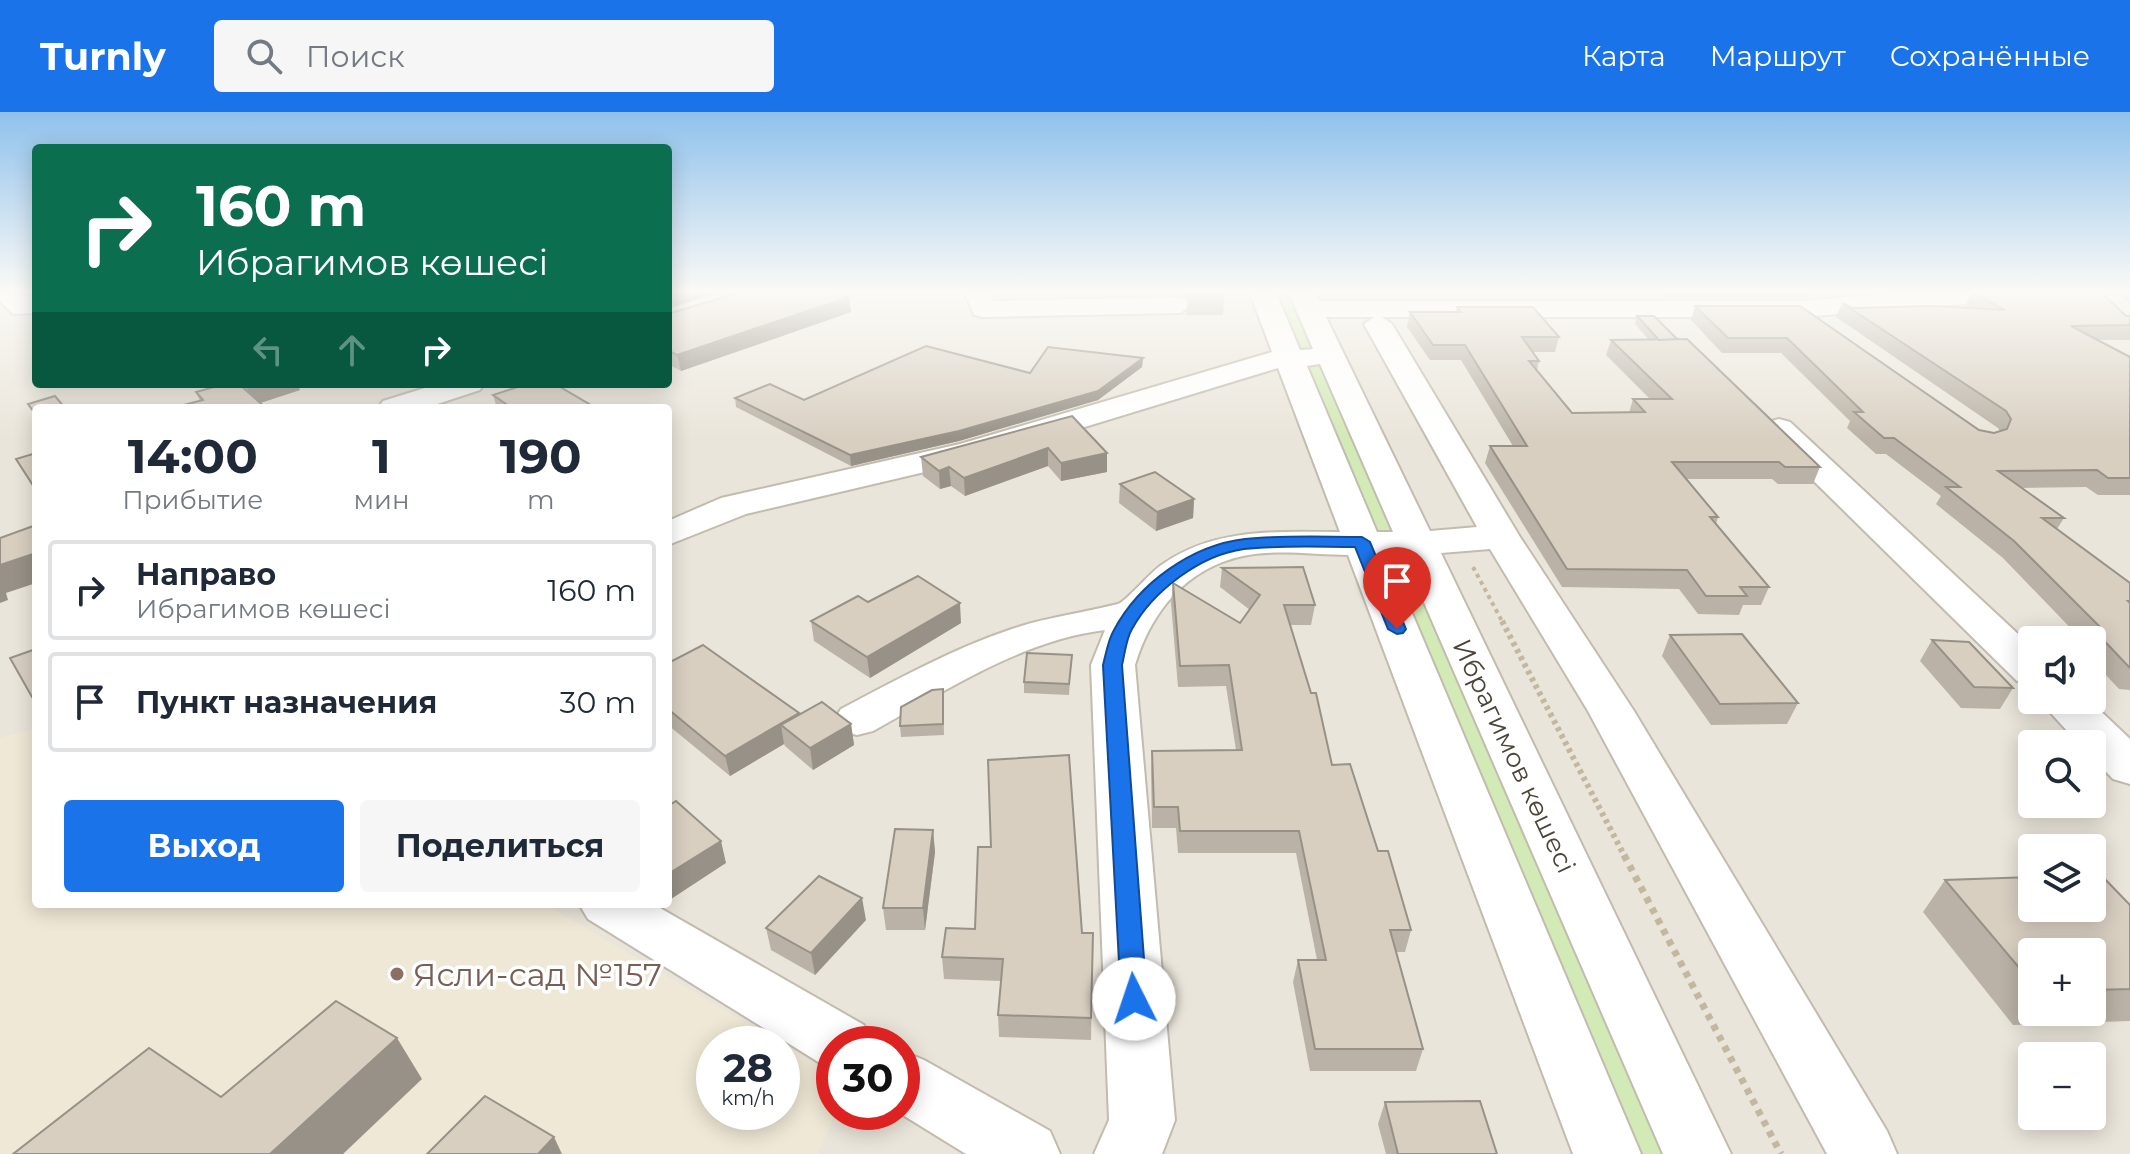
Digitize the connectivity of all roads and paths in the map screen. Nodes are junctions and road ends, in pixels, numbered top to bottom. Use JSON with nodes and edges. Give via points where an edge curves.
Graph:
{"nodes":[{"id":1,"x":1284,"y":342,"type":"edge"},
{"id":2,"x":1314,"y":342,"type":"edge"},
{"id":3,"x":1319,"y":342,"type":"edge"},
{"id":4,"x":1388,"y":342,"type":"edge"},
{"id":5,"x":373,"y":388,"type":"edge"},
{"id":6,"x":456,"y":388,"type":"edge"},
{"id":7,"x":393,"y":404,"type":"edge"},
{"id":8,"x":406,"y":404,"type":"edge"},
{"id":9,"x":1757,"y":407,"type":"edge"},
{"id":10,"x":672,"y":532,"type":"edge"},
{"id":11,"x":1459,"y":540,"type":"junction"},
{"id":12,"x":1362,"y":542,"type":"junction"},
{"id":13,"x":1134,"y":614,"type":"junction"},
{"id":14,"x":2018,"y":658,"type":"edge"},
{"id":15,"x":2078,"y":714,"type":"edge"},
{"id":16,"x":857,"y":720,"type":"dead end"},
{"id":17,"x":2123,"y":752,"type":"edge"},
{"id":18,"x":614,"y":908,"type":"edge"},
{"id":19,"x":816,"y":1029,"type":"edge"},
{"id":20,"x":920,"y":1091,"type":"edge"},
{"id":21,"x":1026,"y":1154,"type":"edge"},
{"id":22,"x":1128,"y":1154,"type":"edge"},
{"id":23,"x":1607,"y":1154,"type":"edge"},
{"id":24,"x":1697,"y":1154,"type":"edge"},
{"id":25,"x":1781,"y":1154,"type":"edge"},
{"id":26,"x":1863,"y":1154,"type":"edge"}],
"edges":[{"from":1,"to":10,"type":"street","via":[[968,452],[734,506]]},
{"from":2,"to":12,"type":"street","name":"Ибрагимов көшесі"},
{"from":3,"to":11,"type":"street","name":"Ибрагимов көшесі"},
{"from":4,"to":11,"type":"street"},
{"from":5,"to":7,"type":"street"},
{"from":6,"to":8,"type":"street"},
{"from":9,"to":14,"type":"street"},
{"from":11,"to":12,"type":"street"},
{"from":11,"to":24,"type":"street","name":"Ибрагимов көшесі"},
{"from":11,"to":25,"type":"path"},
{"from":11,"to":26,"type":"street","via":[[1611,711]]},
{"from":12,"to":13,"type":"street","via":[[1245,544],[1218,550],[1179,570]]},
{"from":12,"to":23,"type":"street","name":"Ибрагимов көшесі"},
{"from":13,"to":16,"type":"street","via":[[1093,617],[1016,639]]},
{"from":13,"to":22,"type":"street","via":[[1121,632],[1113,665],[1142,1120]]},
{"from":15,"to":17,"type":"street"},
{"from":18,"to":19,"type":"street"},
{"from":20,"to":21,"type":"street"}]}
